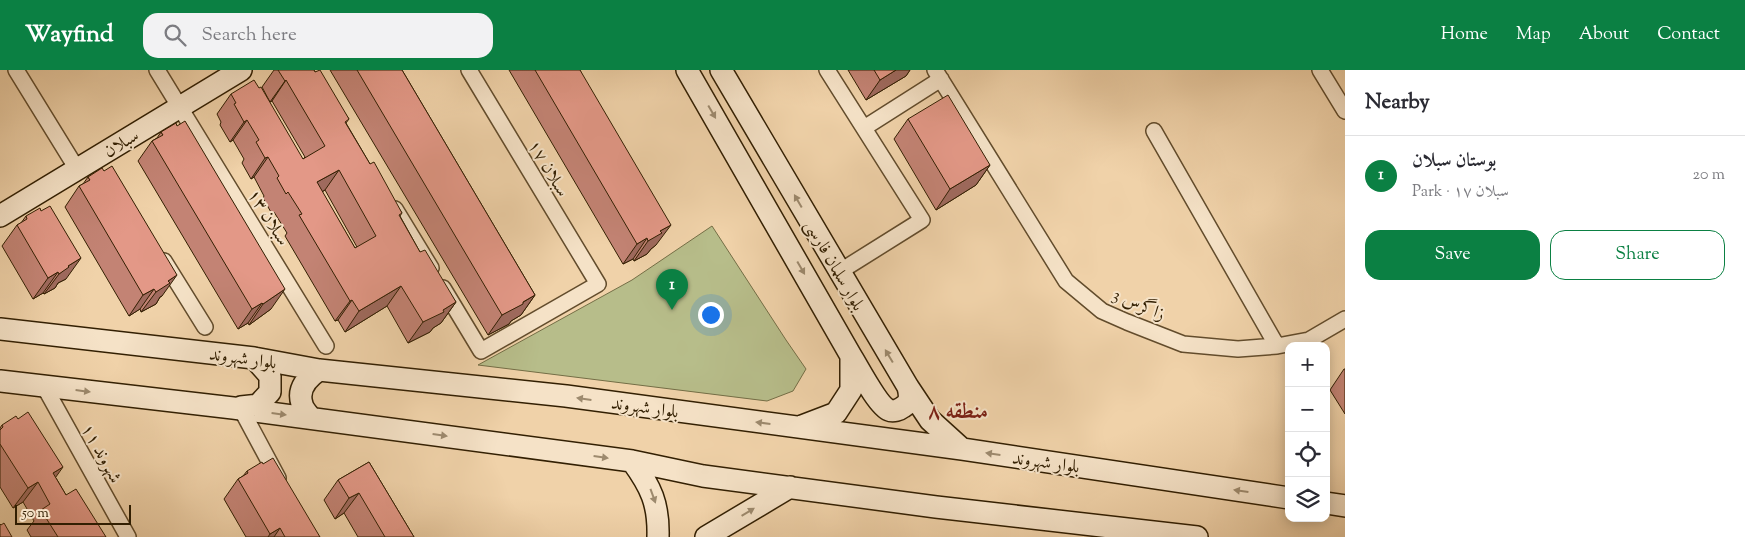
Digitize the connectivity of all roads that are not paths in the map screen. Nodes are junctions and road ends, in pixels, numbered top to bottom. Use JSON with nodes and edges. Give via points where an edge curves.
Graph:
{"nodes":[{"id":1,"x":16,"y":70,"type":"edge"},
{"id":2,"x":157,"y":70,"type":"edge"},
{"id":3,"x":241,"y":70,"type":"edge"},
{"id":4,"x":469,"y":70,"type":"edge"},
{"id":5,"x":687,"y":70,"type":"edge"},
{"id":6,"x":721,"y":70,"type":"edge"},
{"id":7,"x":827,"y":70,"type":"edge"},
{"id":8,"x":1320,"y":70,"type":"edge"},
{"id":9,"x":938,"y":75,"type":"edge"},
{"id":10,"x":180,"y":107,"type":"junction"},
{"id":11,"x":1345,"y":111,"type":"edge"},
{"id":12,"x":864,"y":128,"type":"junction"},
{"id":13,"x":1154,"y":131,"type":"dead end"},
{"id":14,"x":77,"y":169,"type":"junction"},
{"id":15,"x":388,"y":198,"type":"edge"},
{"id":16,"x":0,"y":216,"type":"edge"},
{"id":17,"x":155,"y":245,"type":"edge"},
{"id":18,"x":839,"y":272,"type":"junction"},
{"id":19,"x":1345,"y":319,"type":"edge"},
{"id":20,"x":205,"y":327,"type":"dead end"},
{"id":21,"x":0,"y":329,"type":"edge"},
{"id":22,"x":326,"y":346,"type":"dead end"},
{"id":23,"x":1277,"y":346,"type":"junction"},
{"id":24,"x":851,"y":356,"type":"junction"},
{"id":25,"x":254,"y":358,"type":"junction"},
{"id":26,"x":319,"y":370,"type":"junction"},
{"id":27,"x":0,"y":381,"type":"edge"},
{"id":28,"x":44,"y":386,"type":"junction"},
{"id":29,"x":908,"y":387,"type":"junction"},
{"id":30,"x":237,"y":409,"type":"junction"},
{"id":31,"x":311,"y":418,"type":"junction"},
{"id":32,"x":800,"y":427,"type":"junction"},
{"id":33,"x":962,"y":449,"type":"junction"},
{"id":34,"x":632,"y":461,"type":"junction"},
{"id":35,"x":790,"y":487,"type":"junction"},
{"id":36,"x":287,"y":494,"type":"edge"},
{"id":37,"x":1285,"y":497,"type":"edge"},
{"id":38,"x":1330,"y":504,"type":"edge"},
{"id":39,"x":1345,"y":506,"type":"edge"},
{"id":40,"x":128,"y":537,"type":"edge"},
{"id":41,"x":658,"y":537,"type":"edge"},
{"id":42,"x":706,"y":537,"type":"edge"},
{"id":43,"x":1197,"y":537,"type":"edge"}],
"edges":[{"from":1,"to":14,"type":"street"},
{"from":2,"to":10,"type":"street","name":"سبلان ۱۳"},
{"from":3,"to":10,"type":"main road","name":"سبلان"},
{"from":4,"to":15,"type":"street","name":"سبلان ۱۷","via":[[598,284],[481,351]]},
{"from":5,"to":24,"type":"main road","name":"بلوار سلمان فارسی","one_way":true},
{"from":18,"to":6,"type":"main road","name":"بلوار سلمان فارسی","one_way":true},
{"from":7,"to":12,"type":"street"},
{"from":8,"to":11,"type":"street"},
{"from":9,"to":12,"type":"street"},
{"from":9,"to":23,"type":"street","name":"زاگرس 3","via":[[1066,281],[1102,310],[1183,344],[1238,349]]},
{"from":10,"to":14,"type":"main road","name":"سبلان","via":[[105,164]]},
{"from":10,"to":22,"type":"street","name":"سبلان ۱۳"},
{"from":12,"to":18,"type":"street","via":[[922,220]]},
{"from":13,"to":23,"type":"street"},
{"from":14,"to":16,"type":"main road","name":"سبلان"},
{"from":17,"to":20,"type":"street"},
{"from":29,"to":18,"type":"main road","name":"بلوار سلمان فارسی","one_way":true},
{"from":19,"to":23,"type":"street","name":"زاگرس 3","via":[[1309,340]]},
{"from":21,"to":25,"type":"main road","name":"بلوار شهروند"},
{"from":24,"to":29,"type":"main road","via":[[881,404],[889,410],[899,410],[906,405],[910,396]]},
{"from":24,"to":32,"type":"main road","name":"بلوار سلمان فارسی","via":[[851,390],[836,413]]},
{"from":25,"to":26,"type":"main road","name":"بلوار شهروند"},
{"from":25,"to":30,"type":"main road","via":[[270,376],[270,392],[258,405]]},
{"from":26,"to":31,"type":"main road","via":[[308,378],[301,392],[302,405]]},
{"from":32,"to":26,"type":"main road","name":"بلوار شهروند","one_way":true,"via":[[566,396]]},
{"from":27,"to":28,"type":"main road"},
{"from":28,"to":30,"type":"main road","one_way":true},
{"from":28,"to":40,"type":"street","name":"شهروند ۱۱"},
{"from":29,"to":33,"type":"main road","name":"بلوار سلمان فارسی","via":[[930,420]]},
{"from":30,"to":31,"type":"main road","one_way":true},
{"from":30,"to":36,"type":"street"},
{"from":31,"to":34,"type":"main road","one_way":true},
{"from":32,"to":33,"type":"main road","name":"بلوار شهروند"},
{"from":37,"to":33,"type":"main road","name":"بلوار شهروند","one_way":true},
{"from":34,"to":35,"type":"main road","via":[[703,476]]},
{"from":34,"to":41,"type":"main road","one_way":true,"via":[[654,497],[659,519]]},
{"from":42,"to":35,"type":"main road","one_way":true},
{"from":35,"to":43,"type":"main road","via":[[936,508]]},
{"from":38,"to":39,"type":"main road"}]}
